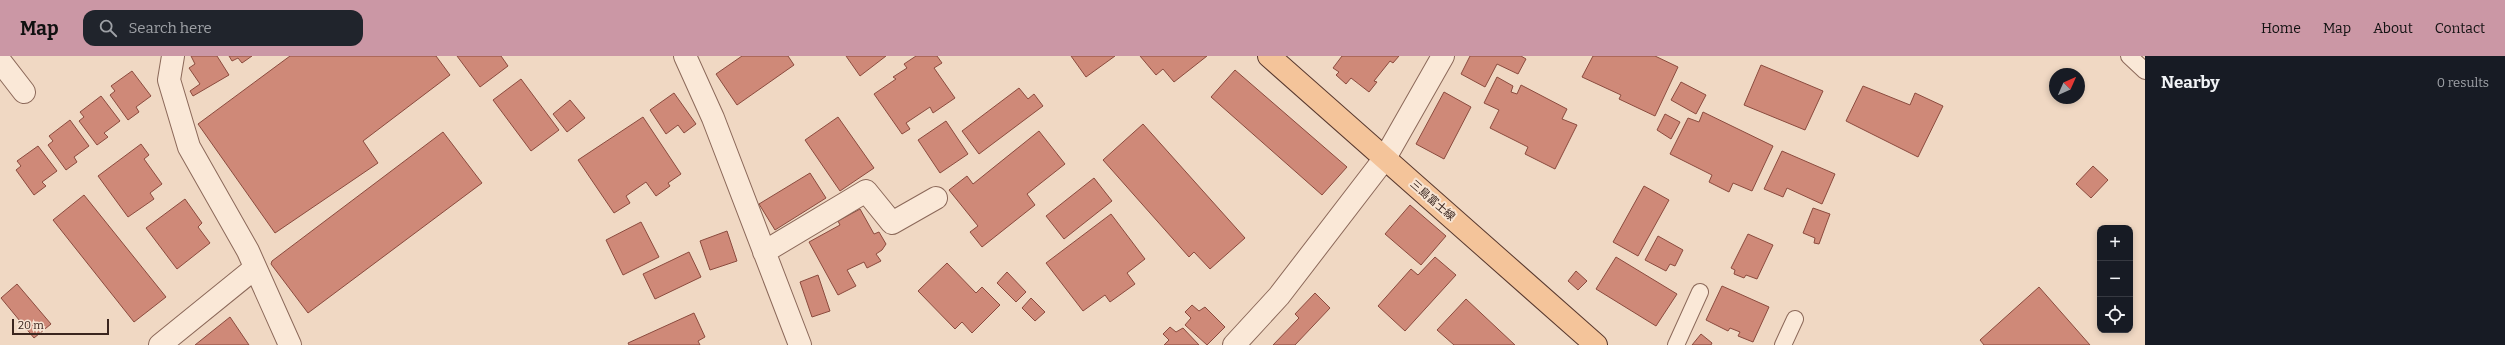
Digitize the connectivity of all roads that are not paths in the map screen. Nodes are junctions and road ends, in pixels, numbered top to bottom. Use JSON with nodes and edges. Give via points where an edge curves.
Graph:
{"nodes":[{"id":1,"x":173,"y":56,"type":"edge"},
{"id":2,"x":684,"y":56,"type":"edge"},
{"id":3,"x":1269,"y":56,"type":"edge"},
{"id":4,"x":1443,"y":56,"type":"edge"},
{"id":5,"x":2129,"y":56,"type":"edge"},
{"id":6,"x":0,"y":61,"type":"edge"},
{"id":7,"x":2145,"y":71,"type":"edge"},
{"id":8,"x":24,"y":92,"type":"dead end"},
{"id":9,"x":1385,"y":158,"type":"junction"},
{"id":10,"x":936,"y":198,"type":"dead end"},
{"id":11,"x":764,"y":252,"type":"junction"},
{"id":12,"x":255,"y":268,"type":"junction"},
{"id":13,"x":1700,"y":292,"type":"dead end"},
{"id":14,"x":1794,"y":319,"type":"dead end"},
{"id":15,"x":160,"y":345,"type":"edge"},
{"id":16,"x":290,"y":345,"type":"edge"},
{"id":17,"x":800,"y":345,"type":"edge"},
{"id":18,"x":1234,"y":345,"type":"edge"},
{"id":19,"x":1596,"y":345,"type":"edge"},
{"id":20,"x":1676,"y":345,"type":"edge"},
{"id":21,"x":1783,"y":345,"type":"edge"}],
"edges":[{"from":1,"to":12,"type":"street","via":[[169,80],[189,147]]},
{"from":2,"to":11,"type":"street","via":[[713,118]]},
{"from":3,"to":9,"type":"main road","name":"三島富士線"},
{"from":4,"to":9,"type":"street"},
{"from":5,"to":7,"type":"lane"},
{"from":6,"to":8,"type":"street"},
{"from":9,"to":18,"type":"street","via":[[1279,296]]},
{"from":9,"to":19,"type":"main road","name":"三島富士線"},
{"from":10,"to":11,"type":"street","via":[[892,223],[866,191]]},
{"from":11,"to":17,"type":"street"},
{"from":12,"to":15,"type":"street"},
{"from":12,"to":16,"type":"street"},
{"from":13,"to":20,"type":"lane"},
{"from":14,"to":21,"type":"lane"}]}
